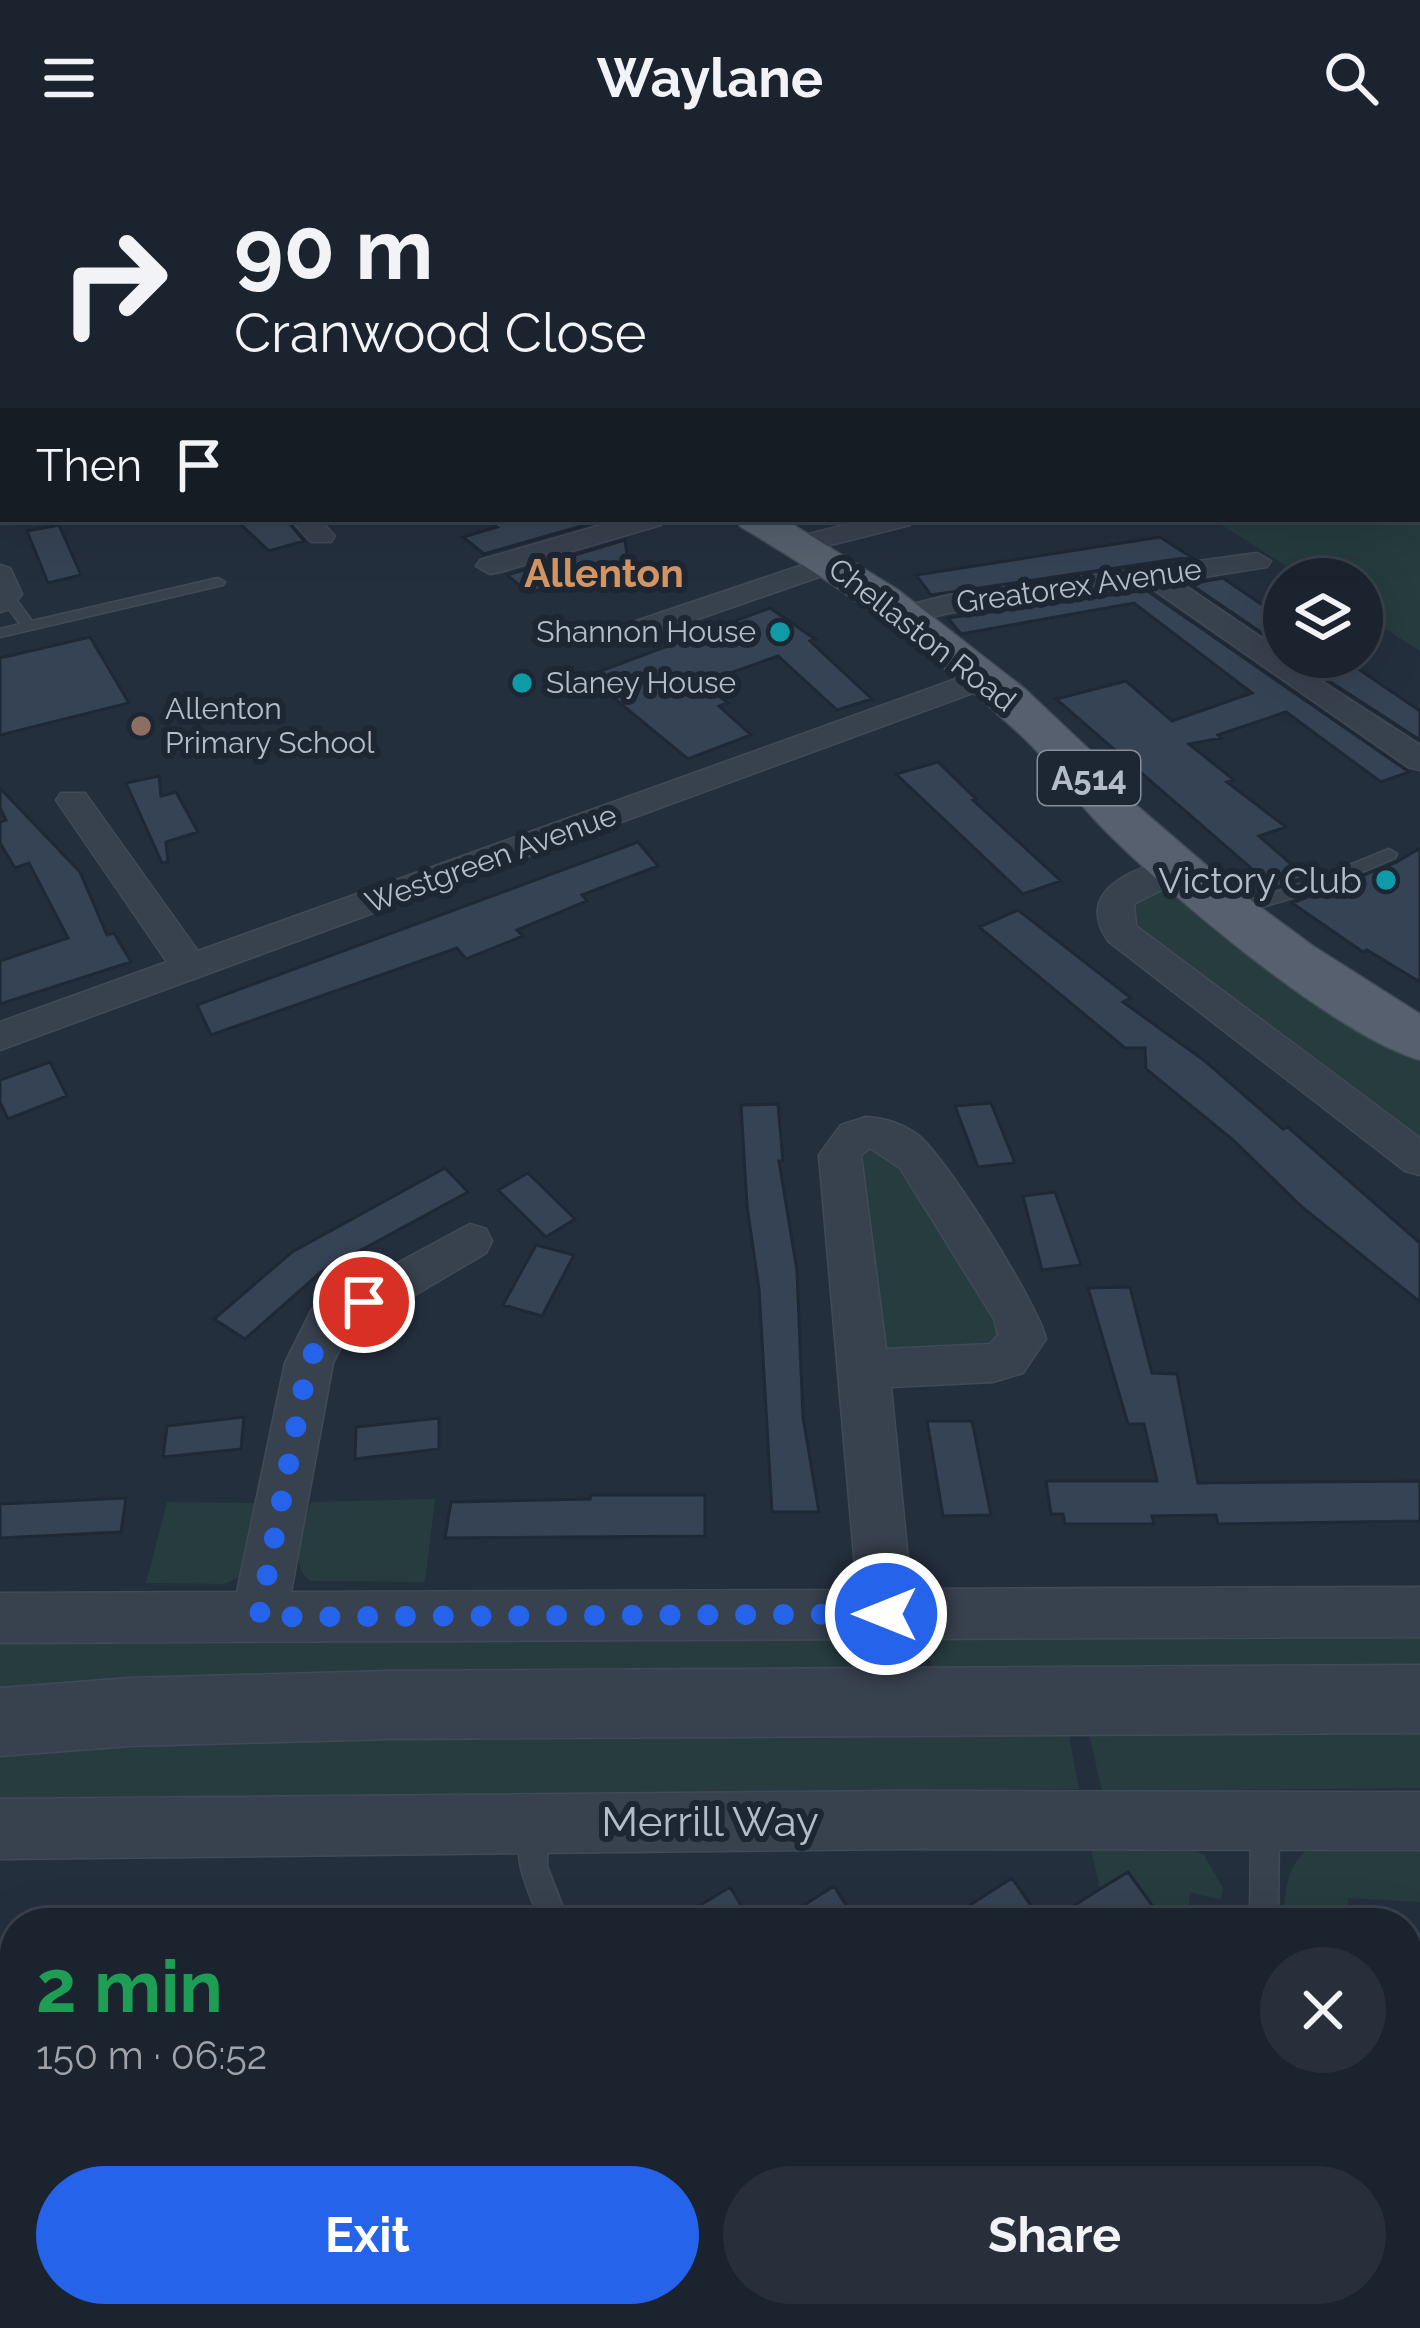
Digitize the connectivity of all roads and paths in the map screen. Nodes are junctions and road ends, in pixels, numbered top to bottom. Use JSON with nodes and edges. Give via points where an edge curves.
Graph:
{"nodes":[{"id":1,"x":642,"y":522,"type":"edge"},
{"id":2,"x":760,"y":522,"type":"edge"},
{"id":3,"x":893,"y":522,"type":"edge"},
{"id":4,"x":817,"y":553,"type":"junction"},
{"id":5,"x":1257,"y":561,"type":"dead end"},
{"id":6,"x":490,"y":566,"type":"dead end"},
{"id":7,"x":1154,"y":578,"type":"junction"},
{"id":8,"x":218,"y":582,"type":"dead end"},
{"id":9,"x":3,"y":593,"type":"edge"},
{"id":10,"x":903,"y":616,"type":"junction"},
{"id":11,"x":29,"y":626,"type":"junction"},
{"id":12,"x":641,"y":629,"type":"dead end"},
{"id":13,"x":0,"y":633,"type":"edge"},
{"id":14,"x":981,"y":679,"type":"junction"},
{"id":15,"x":1420,"y":760,"type":"edge"},
{"id":16,"x":74,"y":800,"type":"dead end"},
{"id":17,"x":1389,"y":854,"type":"dead end"},
{"id":18,"x":1178,"y":868,"type":"junction"},
{"id":19,"x":1233,"y":911,"type":"junction"},
{"id":20,"x":191,"y":968,"type":"junction"},
{"id":21,"x":0,"y":1037,"type":"edge"},
{"id":22,"x":1420,"y":1040,"type":"edge"},
{"id":23,"x":1420,"y":1160,"type":"edge"},
{"id":24,"x":470,"y":1241,"type":"dead end"},
{"id":25,"x":866,"y":1369,"type":"junction"},
{"id":26,"x":1420,"y":1612,"type":"edge"},
{"id":27,"x":886,"y":1614,"type":"junction"},
{"id":28,"x":259,"y":1617,"type":"junction"},
{"id":29,"x":0,"y":1618,"type":"edge"},
{"id":30,"x":1420,"y":1699,"type":"edge"},
{"id":31,"x":889,"y":1704,"type":"junction"},
{"id":32,"x":0,"y":1722,"type":"edge"},
{"id":33,"x":1420,"y":1821,"type":"edge"},
{"id":34,"x":534,"y":1822,"type":"junction"},
{"id":35,"x":1265,"y":1822,"type":"junction"},
{"id":36,"x":0,"y":1829,"type":"edge"},
{"id":37,"x":550,"y":1908,"type":"edge"},
{"id":38,"x":1264,"y":1908,"type":"edge"}],
"edges":[{"from":1,"to":6,"type":"street"},
{"from":2,"to":4,"type":"main road","name":"Chellaston Road","number":"A514"},
{"from":3,"to":4,"type":"street"},
{"from":4,"to":10,"type":"main road","name":"Chellaston Road","number":"A514"},
{"from":4,"to":12,"type":"street"},
{"from":5,"to":7,"type":"street","name":"Greatorex Avenue"},
{"from":7,"to":10,"type":"street","name":"Greatorex Avenue"},
{"from":7,"to":15,"type":"street"},
{"from":8,"to":11,"type":"lane"},
{"from":9,"to":11,"type":"lane"},
{"from":10,"to":14,"type":"main road","name":"Chellaston Road","number":"A514"},
{"from":11,"to":13,"type":"lane"},
{"from":14,"to":18,"type":"main road","name":"Chellaston Road","number":"A514"},
{"from":14,"to":20,"type":"street","name":"Westgreen Avenue"},
{"from":16,"to":20,"type":"street"},
{"from":17,"to":19,"type":"lane"},
{"from":18,"to":19,"type":"main road","name":"Chellaston Road","number":"A514"},
{"from":18,"to":23,"type":"street","via":[[1117,896],[1112,920],[1121,933]]},
{"from":19,"to":22,"type":"main road","name":"Chellaston Road","number":"A514"},
{"from":20,"to":21,"type":"street","name":"Westgreen Avenue"},
{"from":24,"to":28,"type":"street","via":[[321,1332]]},
{"from":25,"to":25,"type":"street","via":[[840,1155],[854,1138],[881,1132],[915,1157],[1022,1339],[1006,1359]]},
{"from":25,"to":27,"type":"street"},
{"from":26,"to":27,"type":"street"},
{"from":27,"to":28,"type":"street"},
{"from":27,"to":31,"type":"street"},
{"from":28,"to":29,"type":"street"},
{"from":30,"to":31,"type":"street"},
{"from":31,"to":32,"type":"street","via":[[389,1705]]},
{"from":33,"to":35,"type":"street","name":"Merrill Way"},
{"from":34,"to":35,"type":"street","name":"Merrill Way"},
{"from":34,"to":36,"type":"street","name":"Merrill Way"},
{"from":34,"to":37,"type":"lane","via":[[533,1866]]},
{"from":35,"to":38,"type":"lane"}]}
